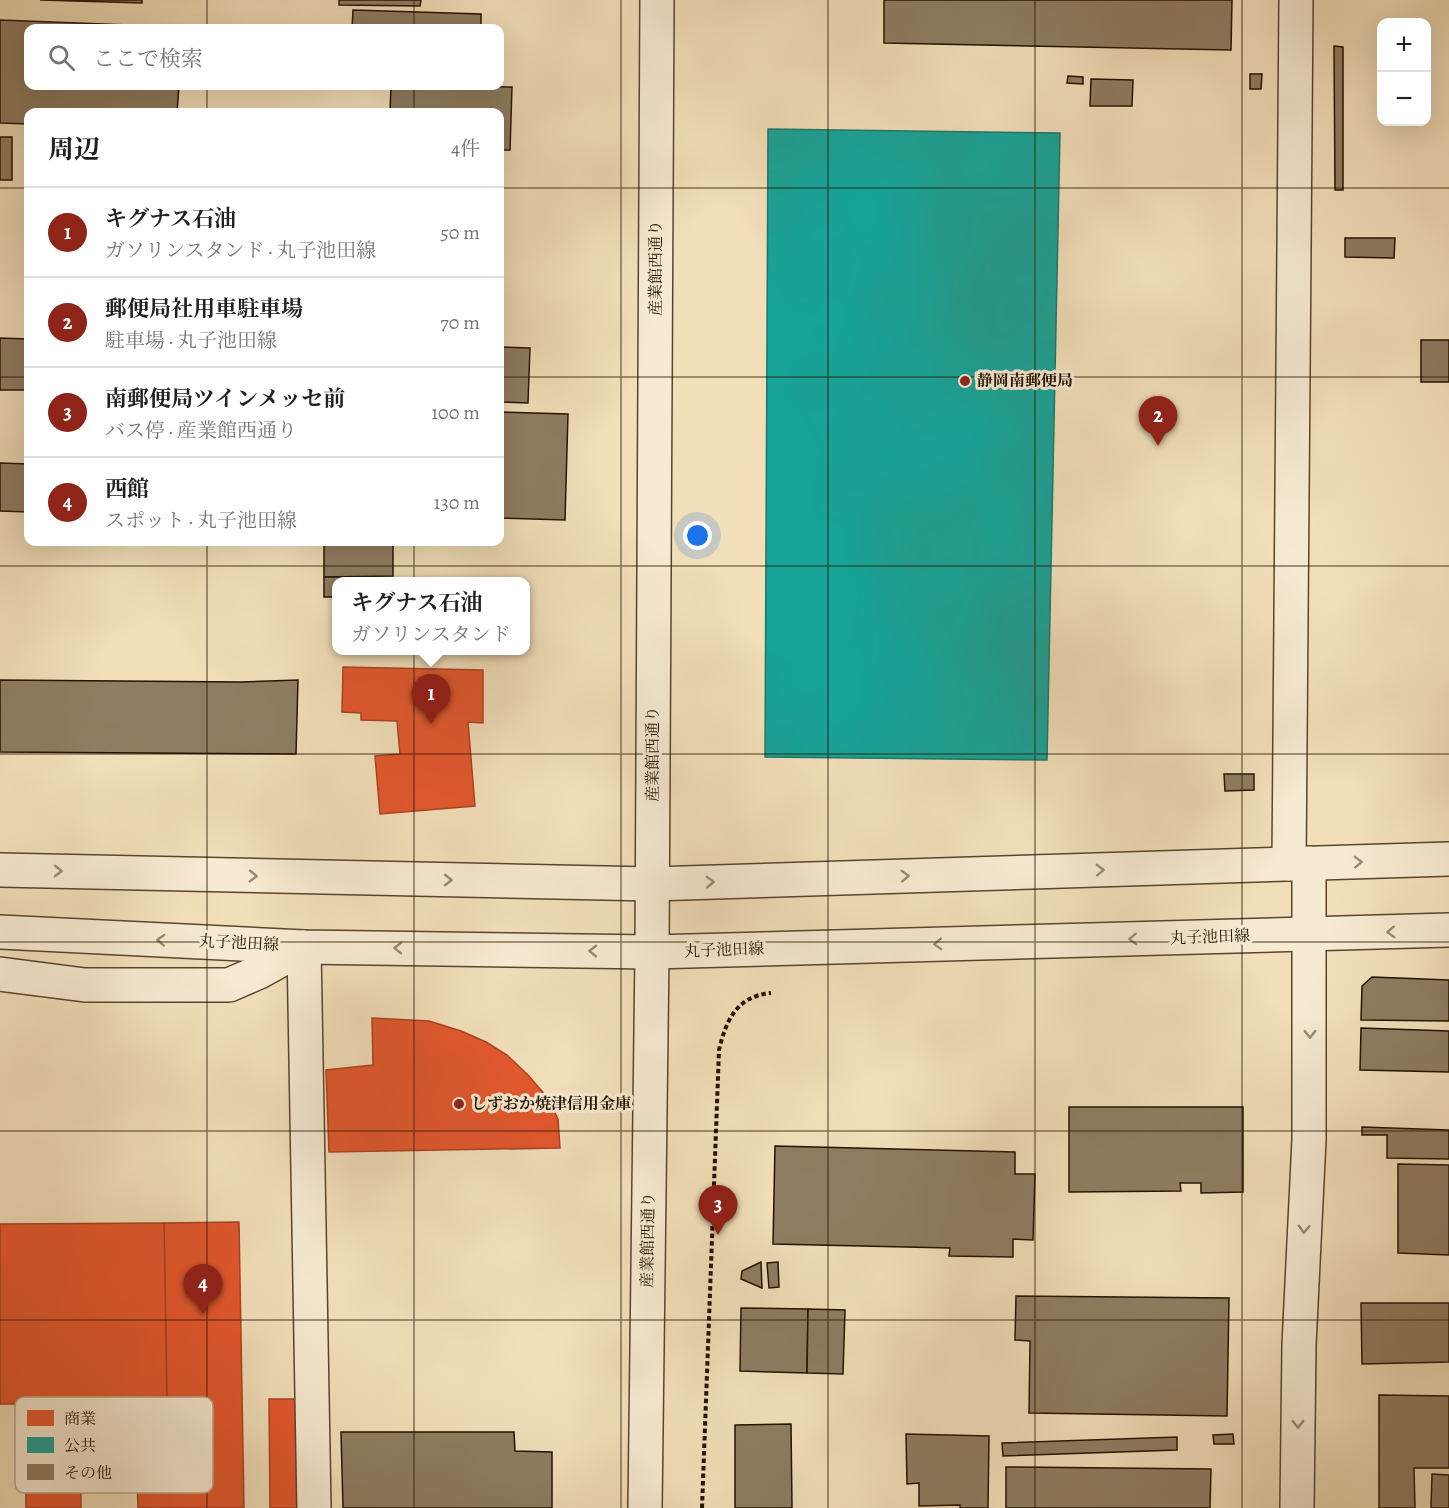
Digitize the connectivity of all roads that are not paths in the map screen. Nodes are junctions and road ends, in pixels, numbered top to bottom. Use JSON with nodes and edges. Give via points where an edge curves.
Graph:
{"nodes":[{"id":1,"x":657,"y":0,"type":"edge"},
{"id":2,"x":1296,"y":0,"type":"edge"},
{"id":3,"x":1449,"y":859,"type":"edge"},
{"id":4,"x":1299,"y":864,"type":"junction"},
{"id":5,"x":0,"y":870,"type":"edge"},
{"id":6,"x":652,"y":884,"type":"junction"},
{"id":7,"x":1449,"y":930,"type":"edge"},
{"id":8,"x":0,"y":932,"type":"edge"},
{"id":9,"x":1309,"y":935,"type":"junction"},
{"id":10,"x":304,"y":946,"type":"junction"},
{"id":11,"x":652,"y":952,"type":"junction"},
{"id":12,"x":0,"y":974,"type":"edge"},
{"id":13,"x":314,"y":1508,"type":"edge"},
{"id":14,"x":645,"y":1508,"type":"edge"},
{"id":15,"x":1298,"y":1508,"type":"edge"}],
"edges":[{"from":1,"to":6,"type":"street","name":"産業館西通り"},
{"from":2,"to":4,"type":"street"},
{"from":4,"to":3,"type":"street","one_way":true},
{"from":6,"to":4,"type":"street","one_way":true},
{"from":4,"to":9,"type":"street"},
{"from":5,"to":6,"type":"street","one_way":true},
{"from":6,"to":11,"type":"street","name":"産業館西通り"},
{"from":7,"to":9,"type":"street","name":"丸子池田線","one_way":true},
{"from":10,"to":8,"type":"street","name":"丸子池田線","one_way":true},
{"from":9,"to":11,"type":"street","name":"丸子池田線","one_way":true},
{"from":9,"to":15,"type":"street","one_way":true,"via":[[1309,1140],[1299,1345]]},
{"from":11,"to":10,"type":"street","name":"丸子池田線","one_way":true},
{"from":10,"to":12,"type":"street","via":[[229,985],[85,985]]},
{"from":10,"to":13,"type":"street"},
{"from":11,"to":14,"type":"street","name":"産業館西通り"}]}
